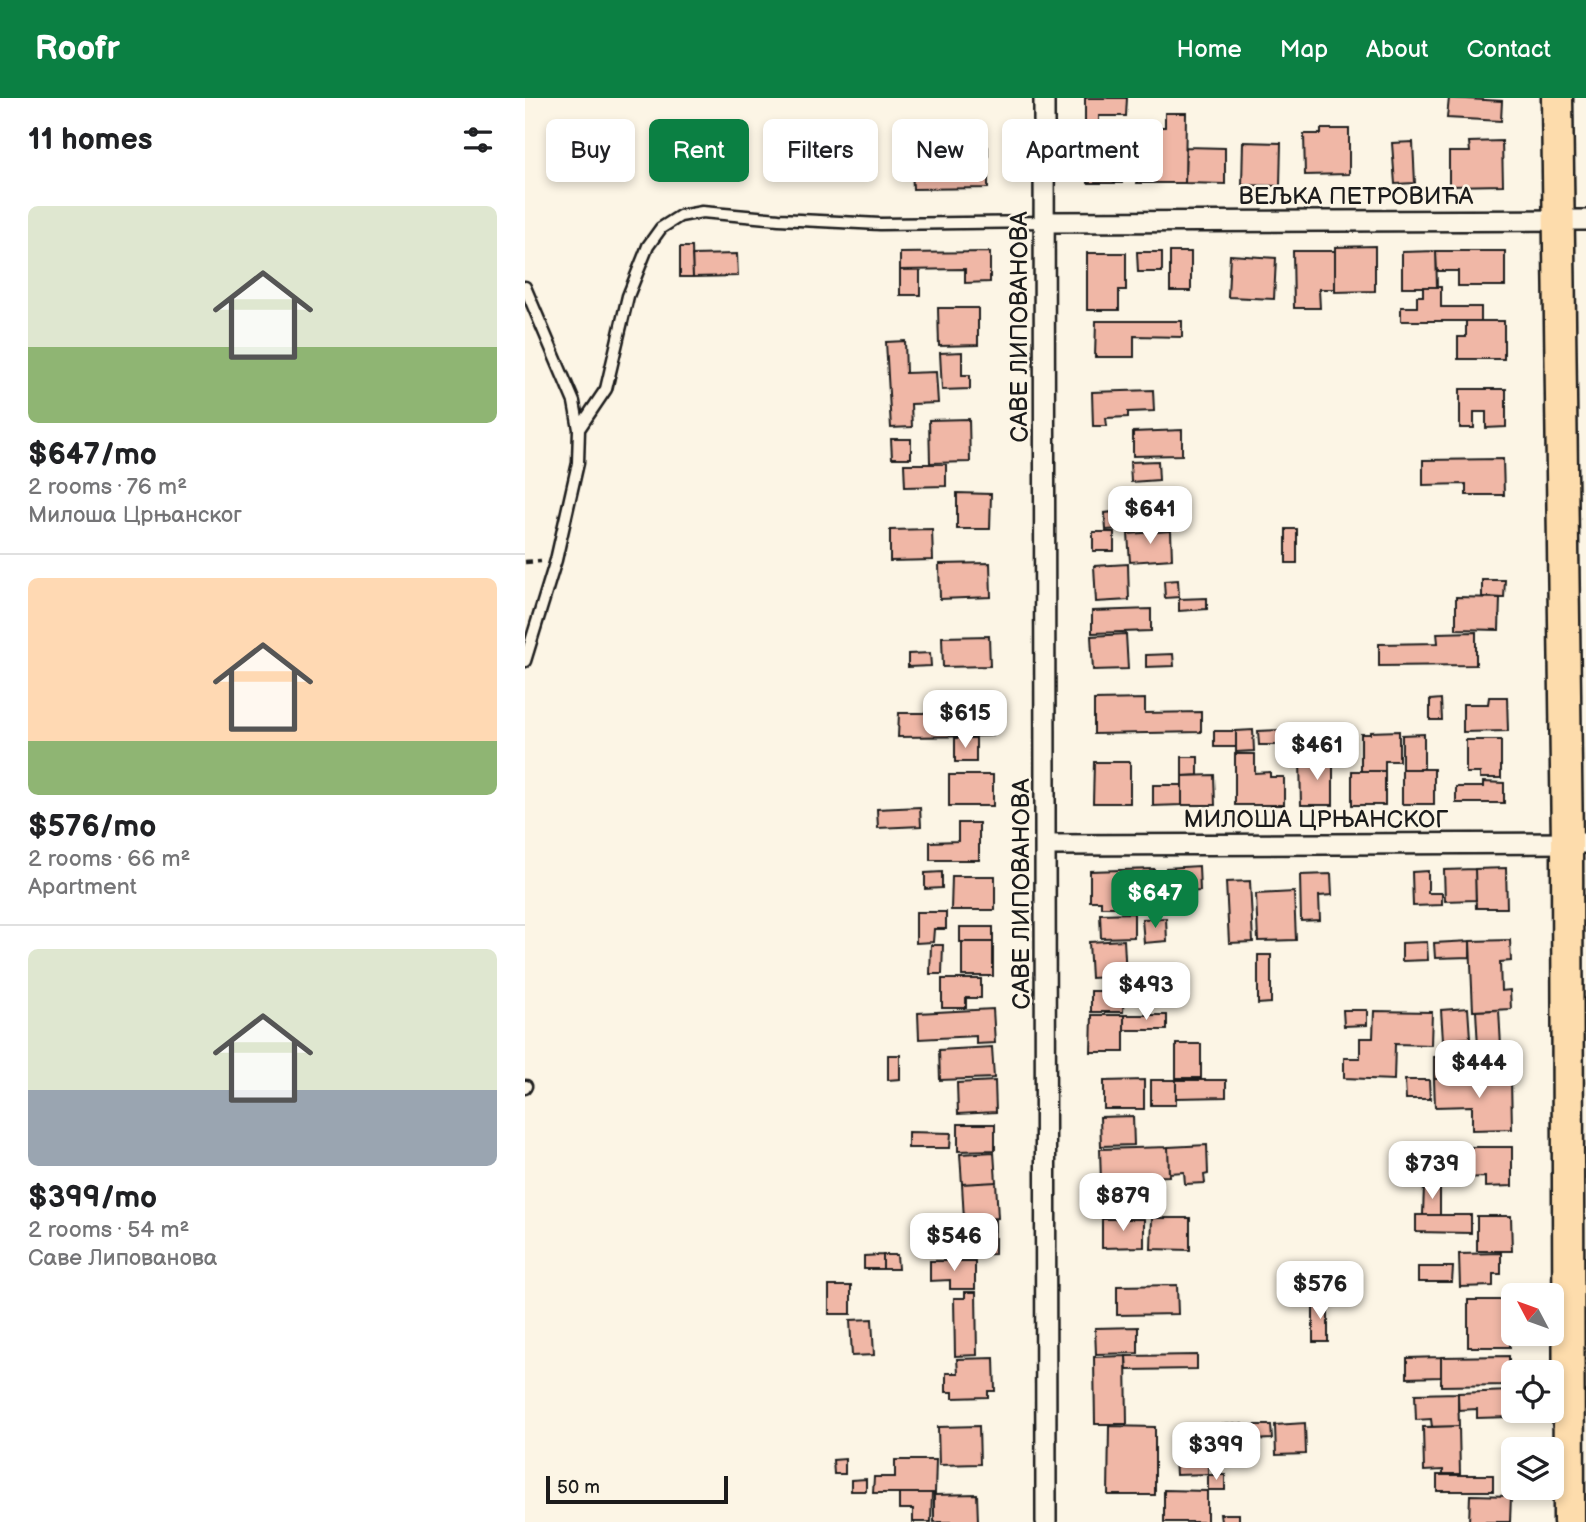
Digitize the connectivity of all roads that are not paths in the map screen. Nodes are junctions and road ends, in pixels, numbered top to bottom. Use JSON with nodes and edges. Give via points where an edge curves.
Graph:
{"nodes":[{"id":1,"x":1044,"y":98,"type":"edge"},
{"id":2,"x":1557,"y":98,"type":"edge"},
{"id":3,"x":1573,"y":220,"type":"edge"},
{"id":4,"x":1043,"y":222,"type":"junction"},
{"id":5,"x":525,"y":287,"type":"edge"},
{"id":6,"x":579,"y":429,"type":"junction"},
{"id":7,"x":525,"y":662,"type":"edge"},
{"id":8,"x":1576,"y":843,"type":"edge"},
{"id":9,"x":1046,"y":845,"type":"junction"},
{"id":10,"x":1046,"y":1522,"type":"edge"},
{"id":11,"x":1569,"y":1522,"type":"edge"}],
"edges":[{"from":1,"to":4,"type":"street","name":"САВЕ ЛИПОВАНОВА"},
{"from":2,"to":3,"type":"main road"},
{"from":3,"to":4,"type":"street","name":"ВЕЉКА ПЕТРОВИЋА"},
{"from":3,"to":8,"type":"main road"},
{"from":4,"to":6,"type":"lane","via":[[880,224],[702,212],[680,216],[661,228],[648,246],[628,296],[606,389]]},
{"from":4,"to":9,"type":"street","name":"САВЕ ЛИПОВАНОВА"},
{"from":5,"to":6,"type":"lane","via":[[574,402]]},
{"from":6,"to":7,"type":"lane","via":[[578,463],[556,560]]},
{"from":8,"to":9,"type":"street","name":"МИЛОША ЦРЊАНСКОГ"},
{"from":8,"to":11,"type":"main road"},
{"from":9,"to":10,"type":"street","name":"САВЕ ЛИПОВАНОВА"}]}
